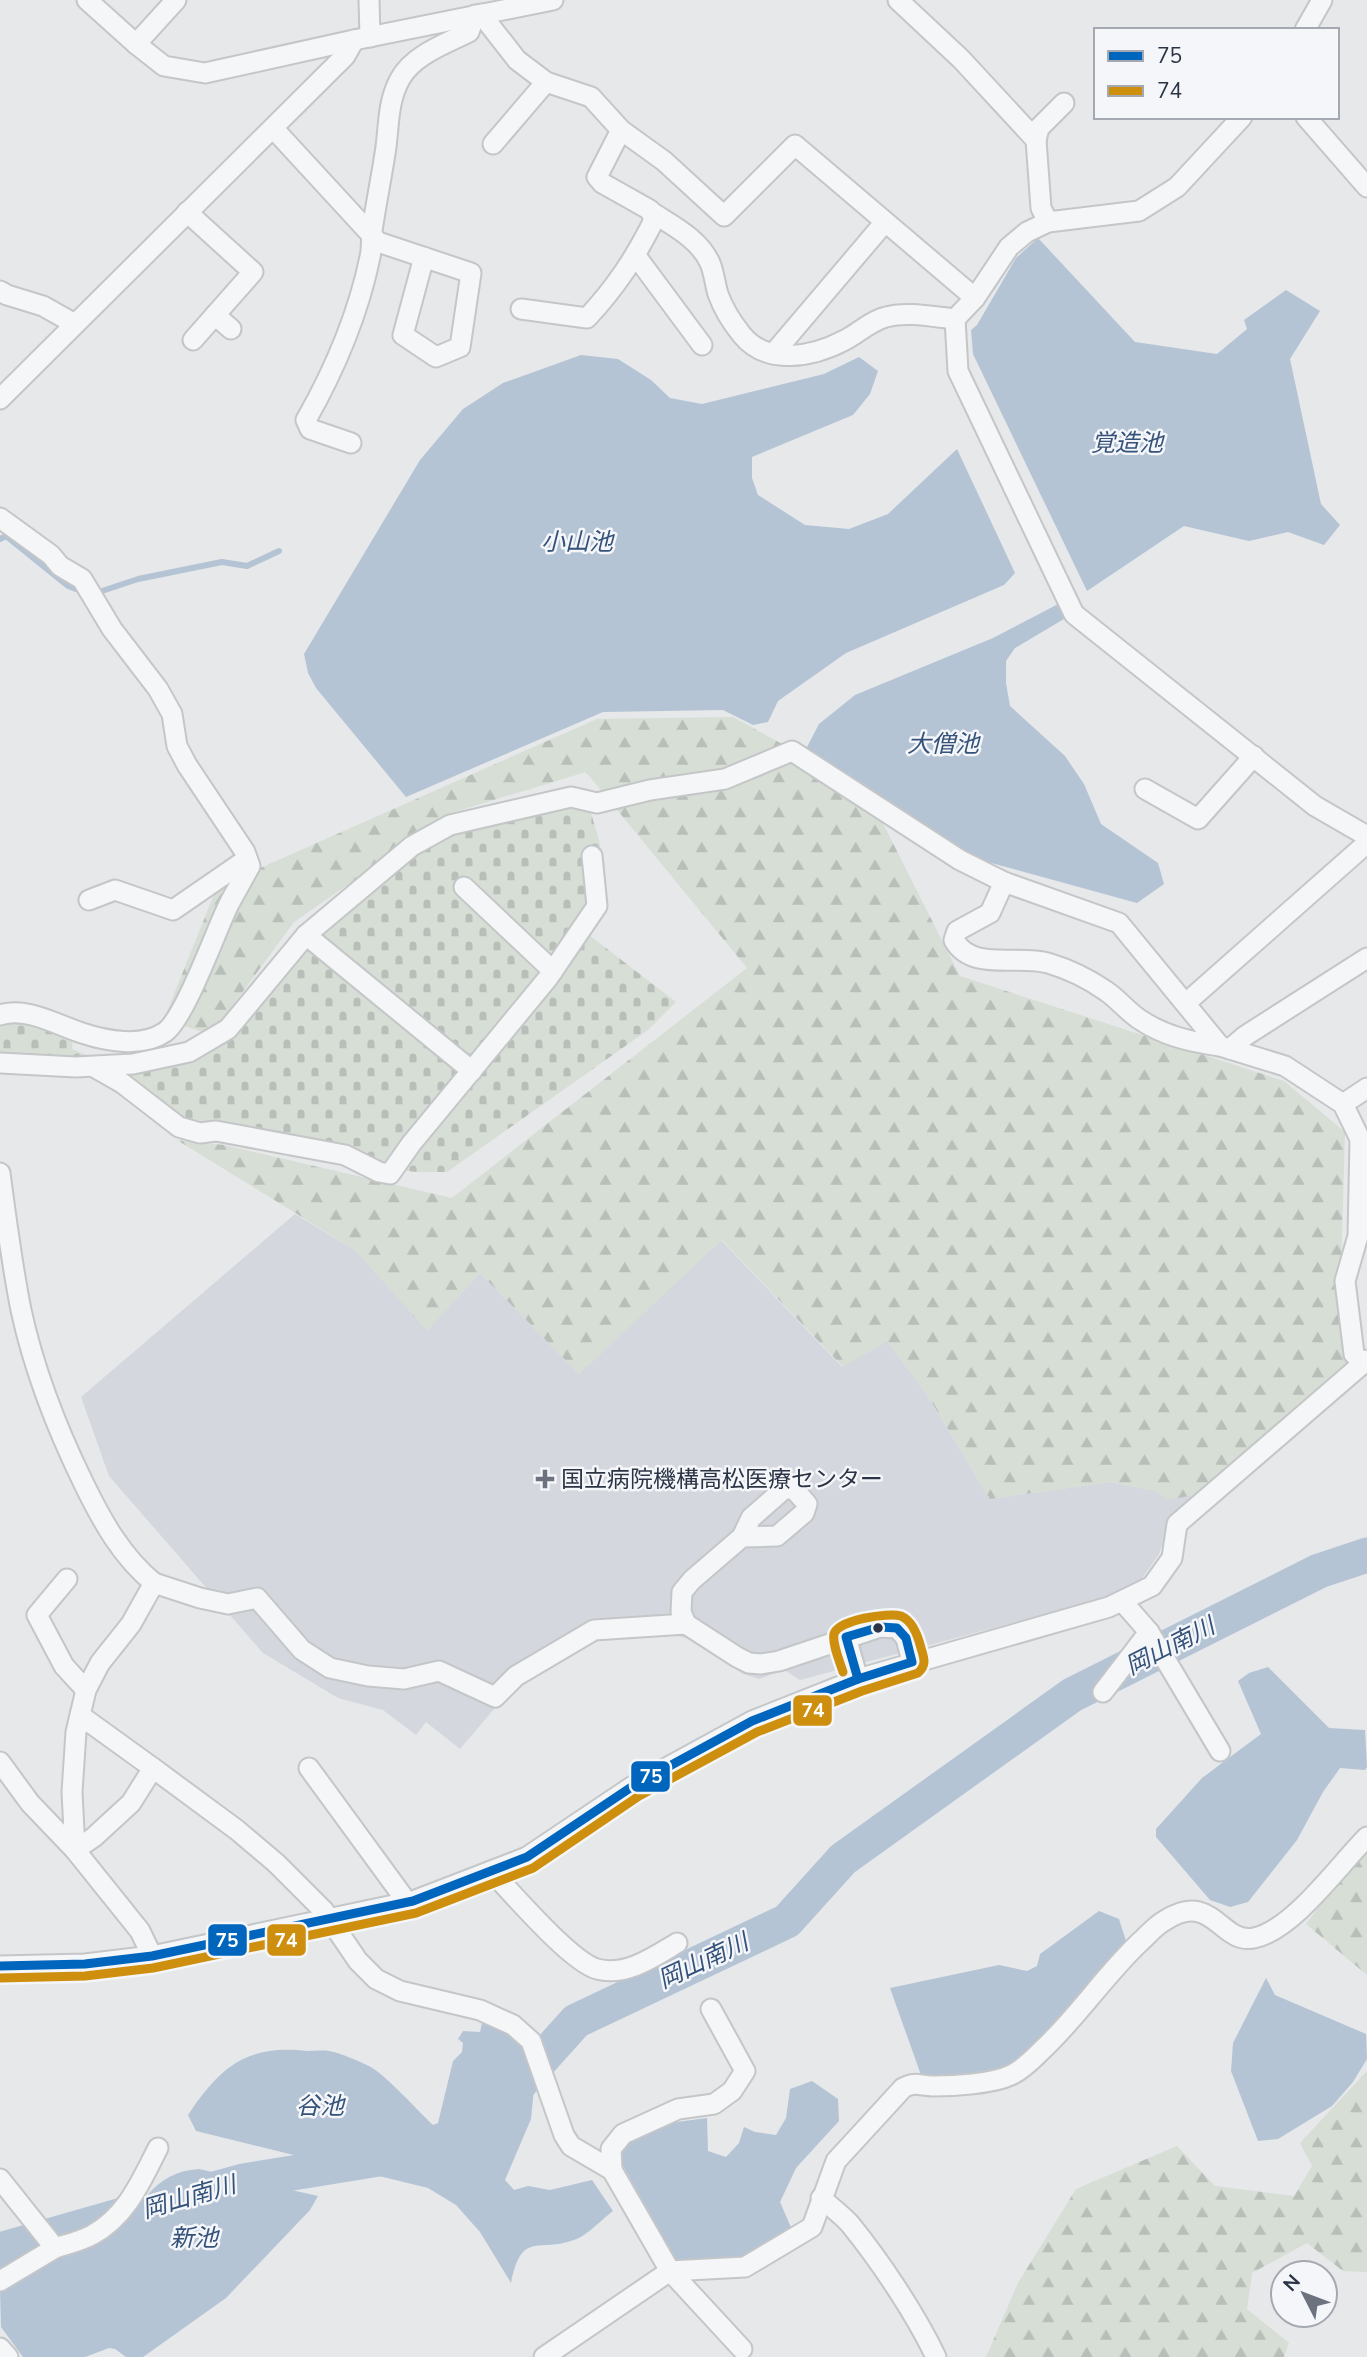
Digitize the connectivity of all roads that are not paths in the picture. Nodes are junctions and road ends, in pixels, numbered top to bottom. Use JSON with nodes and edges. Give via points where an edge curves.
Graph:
{"nodes":[{"id":1,"x":87,"y":0,"type":"edge"},
{"id":2,"x":176,"y":0,"type":"edge"},
{"id":3,"x":369,"y":0,"type":"edge"},
{"id":4,"x":553,"y":0,"type":"edge"},
{"id":5,"x":898,"y":0,"type":"edge"},
{"id":6,"x":1322,"y":0,"type":"edge"},
{"id":7,"x":478,"y":15,"type":"junction"},
{"id":8,"x":1306,"y":28,"type":"edge"},
{"id":9,"x":362,"y":38,"type":"junction"},
{"id":10,"x":136,"y":44,"type":"junction"},
{"id":11,"x":546,"y":82,"type":"junction"},
{"id":12,"x":1063,"y":103,"type":"dead end"},
{"id":13,"x":1240,"y":119,"type":"edge"},
{"id":14,"x":1308,"y":119,"type":"edge"},
{"id":15,"x":273,"y":128,"type":"junction"},
{"id":16,"x":621,"y":130,"type":"junction"},
{"id":17,"x":1036,"y":141,"type":"junction"},
{"id":18,"x":493,"y":144,"type":"dead end"},
{"id":19,"x":1367,"y":187,"type":"edge"},
{"id":20,"x":650,"y":211,"type":"junction"},
{"id":21,"x":187,"y":212,"type":"junction"},
{"id":22,"x":885,"y":222,"type":"junction"},
{"id":23,"x":1048,"y":222,"type":"junction"},
{"id":24,"x":372,"y":235,"type":"junction"},
{"id":25,"x":636,"y":256,"type":"junction"},
{"id":26,"x":424,"y":257,"type":"junction"},
{"id":27,"x":0,"y":291,"type":"edge"},
{"id":28,"x":975,"y":298,"type":"junction"},
{"id":29,"x":521,"y":309,"type":"dead end"},
{"id":30,"x":215,"y":315,"type":"junction"},
{"id":31,"x":955,"y":319,"type":"junction"},
{"id":32,"x":75,"y":324,"type":"junction"},
{"id":33,"x":231,"y":329,"type":"dead end"},
{"id":34,"x":193,"y":340,"type":"dead end"},
{"id":35,"x":702,"y":345,"type":"dead end"},
{"id":36,"x":773,"y":355,"type":"junction"},
{"id":37,"x":0,"y":399,"type":"edge"},
{"id":38,"x":351,"y":443,"type":"dead end"},
{"id":39,"x":3,"y":525,"type":"edge"},
{"id":40,"x":1254,"y":756,"type":"junction"},
{"id":41,"x":1145,"y":789,"type":"dead end"},
{"id":42,"x":1367,"y":836,"type":"edge"},
{"id":43,"x":1367,"y":843,"type":"edge"},
{"id":44,"x":592,"y":856,"type":"dead end"},
{"id":45,"x":247,"y":859,"type":"junction"},
{"id":46,"x":1004,"y":882,"type":"junction"},
{"id":47,"x":464,"y":887,"type":"dead end"},
{"id":48,"x":89,"y":900,"type":"dead end"},
{"id":49,"x":306,"y":935,"type":"junction"},
{"id":50,"x":1367,"y":958,"type":"edge"},
{"id":51,"x":553,"y":971,"type":"junction"},
{"id":52,"x":1186,"y":1003,"type":"junction"},
{"id":53,"x":0,"y":1015,"type":"edge"},
{"id":54,"x":1225,"y":1048,"type":"junction"},
{"id":55,"x":0,"y":1063,"type":"edge"},
{"id":56,"x":93,"y":1066,"type":"junction"},
{"id":57,"x":472,"y":1071,"type":"junction"},
{"id":58,"x":1367,"y":1088,"type":"edge"},
{"id":59,"x":1343,"y":1104,"type":"junction"},
{"id":60,"x":0,"y":1173,"type":"edge"},
{"id":61,"x":1365,"y":1362,"type":"edge"},
{"id":62,"x":742,"y":1538,"type":"dead end"},
{"id":63,"x":67,"y":1579,"type":"dead end"},
{"id":64,"x":154,"y":1583,"type":"junction"},
{"id":65,"x":1122,"y":1601,"type":"junction"},
{"id":66,"x":686,"y":1624,"type":"junction"},
{"id":67,"x":1149,"y":1632,"type":"junction"},
{"id":68,"x":846,"y":1637,"type":"junction"},
{"id":69,"x":912,"y":1662,"type":"junction"},
{"id":70,"x":858,"y":1679,"type":"junction"},
{"id":71,"x":86,"y":1690,"type":"junction"},
{"id":72,"x":1103,"y":1692,"type":"dead end"},
{"id":73,"x":81,"y":1716,"type":"junction"},
{"id":74,"x":1220,"y":1751,"type":"dead end"},
{"id":75,"x":0,"y":1762,"type":"edge"},
{"id":76,"x":153,"y":1768,"type":"junction"},
{"id":77,"x":309,"y":1768,"type":"dead end"},
{"id":78,"x":1367,"y":1837,"type":"edge"},
{"id":79,"x":75,"y":1850,"type":"junction"},
{"id":80,"x":491,"y":1871,"type":"junction"},
{"id":81,"x":407,"y":1902,"type":"junction"},
{"id":82,"x":329,"y":1919,"type":"junction"},
{"id":83,"x":677,"y":1943,"type":"dead end"},
{"id":84,"x":152,"y":1956,"type":"junction"},
{"id":85,"x":0,"y":1966,"type":"edge"},
{"id":86,"x":711,"y":2009,"type":"dead end"},
{"id":87,"x":158,"y":2148,"type":"dead end"},
{"id":88,"x":612,"y":2170,"type":"junction"},
{"id":89,"x":0,"y":2179,"type":"edge"},
{"id":90,"x":821,"y":2199,"type":"junction"},
{"id":91,"x":55,"y":2248,"type":"junction"},
{"id":92,"x":670,"y":2271,"type":"junction"},
{"id":93,"x":0,"y":2281,"type":"edge"},
{"id":94,"x":0,"y":2348,"type":"edge"},
{"id":95,"x":742,"y":2349,"type":"dead end"},
{"id":96,"x":8,"y":2357,"type":"edge"},
{"id":97,"x":544,"y":2357,"type":"edge"},
{"id":98,"x":936,"y":2357,"type":"edge"}],
"edges":[{"from":1,"to":10,"type":"street"},
{"from":2,"to":10,"type":"street"},
{"from":3,"to":9,"type":"street"},
{"from":4,"to":7,"type":"street"},
{"from":5,"to":17,"type":"street"},
{"from":6,"to":8,"type":"street"},
{"from":7,"to":9,"type":"street"},
{"from":7,"to":11,"type":"street","via":[[517,60]]},
{"from":7,"to":24,"type":"street","via":[[469,32],[430,51],[401,77],[390,102]]},
{"from":9,"to":10,"type":"street","via":[[205,73],[164,66]]},
{"from":9,"to":15,"type":"street"},
{"from":11,"to":16,"type":"street","via":[[591,97]]},
{"from":11,"to":18,"type":"street"},
{"from":12,"to":17,"type":"street","via":[[1040,128]]},
{"from":13,"to":23,"type":"street","via":[[1177,187],[1139,211]]},
{"from":14,"to":19,"type":"street"},
{"from":15,"to":21,"type":"street"},
{"from":15,"to":24,"type":"street"},
{"from":16,"to":20,"type":"street","via":[[597,177]]},
{"from":16,"to":22,"type":"street","via":[[664,161],[724,216],[795,145]]},
{"from":17,"to":23,"type":"street","via":[[1041,208]]},
{"from":20,"to":25,"type":"street","via":[[654,220]]},
{"from":20,"to":36,"type":"street","via":[[701,248],[719,297],[742,335],[754,348]]},
{"from":21,"to":30,"type":"street","via":[[253,272]]},
{"from":21,"to":32,"type":"street"},
{"from":22,"to":28,"type":"street"},
{"from":22,"to":36,"type":"street"},
{"from":23,"to":28,"type":"street","via":[[1009,247]]},
{"from":24,"to":26,"type":"street","via":[[378,242]]},
{"from":24,"to":38,"type":"street","via":[[351,327],[306,420],[310,429]]},
{"from":25,"to":29,"type":"street","via":[[587,318]]},
{"from":25,"to":35,"type":"street"},
{"from":26,"to":26,"type":"street","via":[[471,273],[460,346],[436,357],[403,335]]},
{"from":27,"to":32,"type":"street","via":[[43,306]]},
{"from":28,"to":31,"type":"street"},
{"from":30,"to":33,"type":"street"},
{"from":30,"to":34,"type":"street"},
{"from":31,"to":36,"type":"street","via":[[888,316],[824,349]]},
{"from":31,"to":40,"type":"street","via":[[958,371],[1074,614]]},
{"from":32,"to":37,"type":"street"},
{"from":39,"to":45,"type":"street","via":[[82,579],[112,629],[158,689],[172,714],[177,746]]},
{"from":40,"to":41,"type":"street","via":[[1198,819]]},
{"from":40,"to":42,"type":"street","via":[[1315,806]]},
{"from":43,"to":52,"type":"street"},
{"from":44,"to":51,"type":"street","via":[[597,906]]},
{"from":45,"to":48,"type":"street","via":[[173,910],[115,890]]},
{"from":45,"to":53,"type":"street","via":[[250,866],[167,1031],[148,1040],[125,1041],[81,1033],[23,1014]]},
{"from":46,"to":49,"type":"street","via":[[960,860],[792,751],[725,779],[597,803],[571,797],[450,825],[412,846]]},
{"from":46,"to":52,"type":"street","via":[[1119,923]]},
{"from":46,"to":54,"type":"street","via":[[990,913],[957,931],[954,940],[959,949],[971,958],[1045,962],[1107,991],[1139,1019],[1176,1038]]},
{"from":47,"to":51,"type":"street"},
{"from":49,"to":56,"type":"street","via":[[228,1029],[188,1052],[133,1064]]},
{"from":49,"to":57,"type":"street"},
{"from":50,"to":54,"type":"street"},
{"from":51,"to":57,"type":"street"},
{"from":52,"to":54,"type":"street"},
{"from":54,"to":59,"type":"street","via":[[1285,1066]]},
{"from":55,"to":56,"type":"street"},
{"from":56,"to":57,"type":"street","via":[[179,1126],[345,1155],[390,1174]]},
{"from":58,"to":59,"type":"street"},
{"from":59,"to":61,"type":"street","via":[[1360,1139],[1358,1236],[1345,1281],[1354,1354]]},
{"from":60,"to":64,"type":"street","via":[[21,1310],[39,1376],[68,1452],[100,1516],[134,1567]]},
{"from":61,"to":65,"type":"street","via":[[1177,1524],[1172,1558],[1152,1586]]},
{"from":62,"to":66,"type":"street","via":[[682,1592]]},
{"from":63,"to":71,"type":"street","via":[[37,1615],[64,1666]]},
{"from":64,"to":66,"type":"street","via":[[228,1604],[257,1598],[302,1650],[330,1668],[404,1679],[439,1671],[495,1697],[516,1676],[594,1630]]},
{"from":64,"to":71,"type":"street"},
{"from":65,"to":67,"type":"street"},
{"from":65,"to":69,"type":"street"},
{"from":66,"to":68,"type":"street","via":[[749,1663],[761,1664]]},
{"from":67,"to":72,"type":"street"},
{"from":67,"to":74,"type":"street"},
{"from":68,"to":69,"type":"street","via":[[880,1627],[897,1628],[906,1638]]},
{"from":68,"to":70,"type":"street"},
{"from":69,"to":70,"type":"street"},
{"from":70,"to":80,"type":"street","via":[[752,1721],[633,1786],[527,1857]]},
{"from":71,"to":73,"type":"street"},
{"from":73,"to":76,"type":"street"},
{"from":73,"to":79,"type":"street","via":[[72,1792]]},
{"from":75,"to":79,"type":"street","via":[[30,1803]]},
{"from":76,"to":79,"type":"street","via":[[131,1803]]},
{"from":76,"to":82,"type":"street","via":[[276,1863]]},
{"from":77,"to":81,"type":"street"},
{"from":78,"to":90,"type":"street","via":[[1319,1892],[1276,1930],[1250,1939],[1191,1910],[1162,1921],[1119,1963],[1065,2029],[1013,2075],[994,2081],[913,2083],[902,2088],[836,2161]]},
{"from":79,"to":84,"type":"street","via":[[140,1931]]},
{"from":80,"to":81,"type":"street"},
{"from":80,"to":83,"type":"street","via":[[570,1953],[597,1969],[645,1963]]},
{"from":81,"to":82,"type":"street"},
{"from":82,"to":84,"type":"street"},
{"from":82,"to":88,"type":"street","via":[[376,1979],[400,1991],[480,2010],[513,2025],[531,2040],[564,2135],[571,2146]]},
{"from":84,"to":85,"type":"street","via":[[85,1964]]},
{"from":86,"to":88,"type":"street","via":[[745,2071],[732,2091],[714,2105],[678,2109],[623,2134],[611,2149]]},
{"from":87,"to":91,"type":"street","via":[[131,2202],[105,2227]]},
{"from":88,"to":92,"type":"street"},
{"from":89,"to":91,"type":"street"},
{"from":90,"to":92,"type":"street","via":[[812,2227],[745,2267]]},
{"from":90,"to":98,"type":"street","via":[[848,2222],[870,2252]]},
{"from":91,"to":93,"type":"street"},
{"from":92,"to":95,"type":"street"},
{"from":92,"to":97,"type":"street"},
{"from":94,"to":96,"type":"street"}]}
